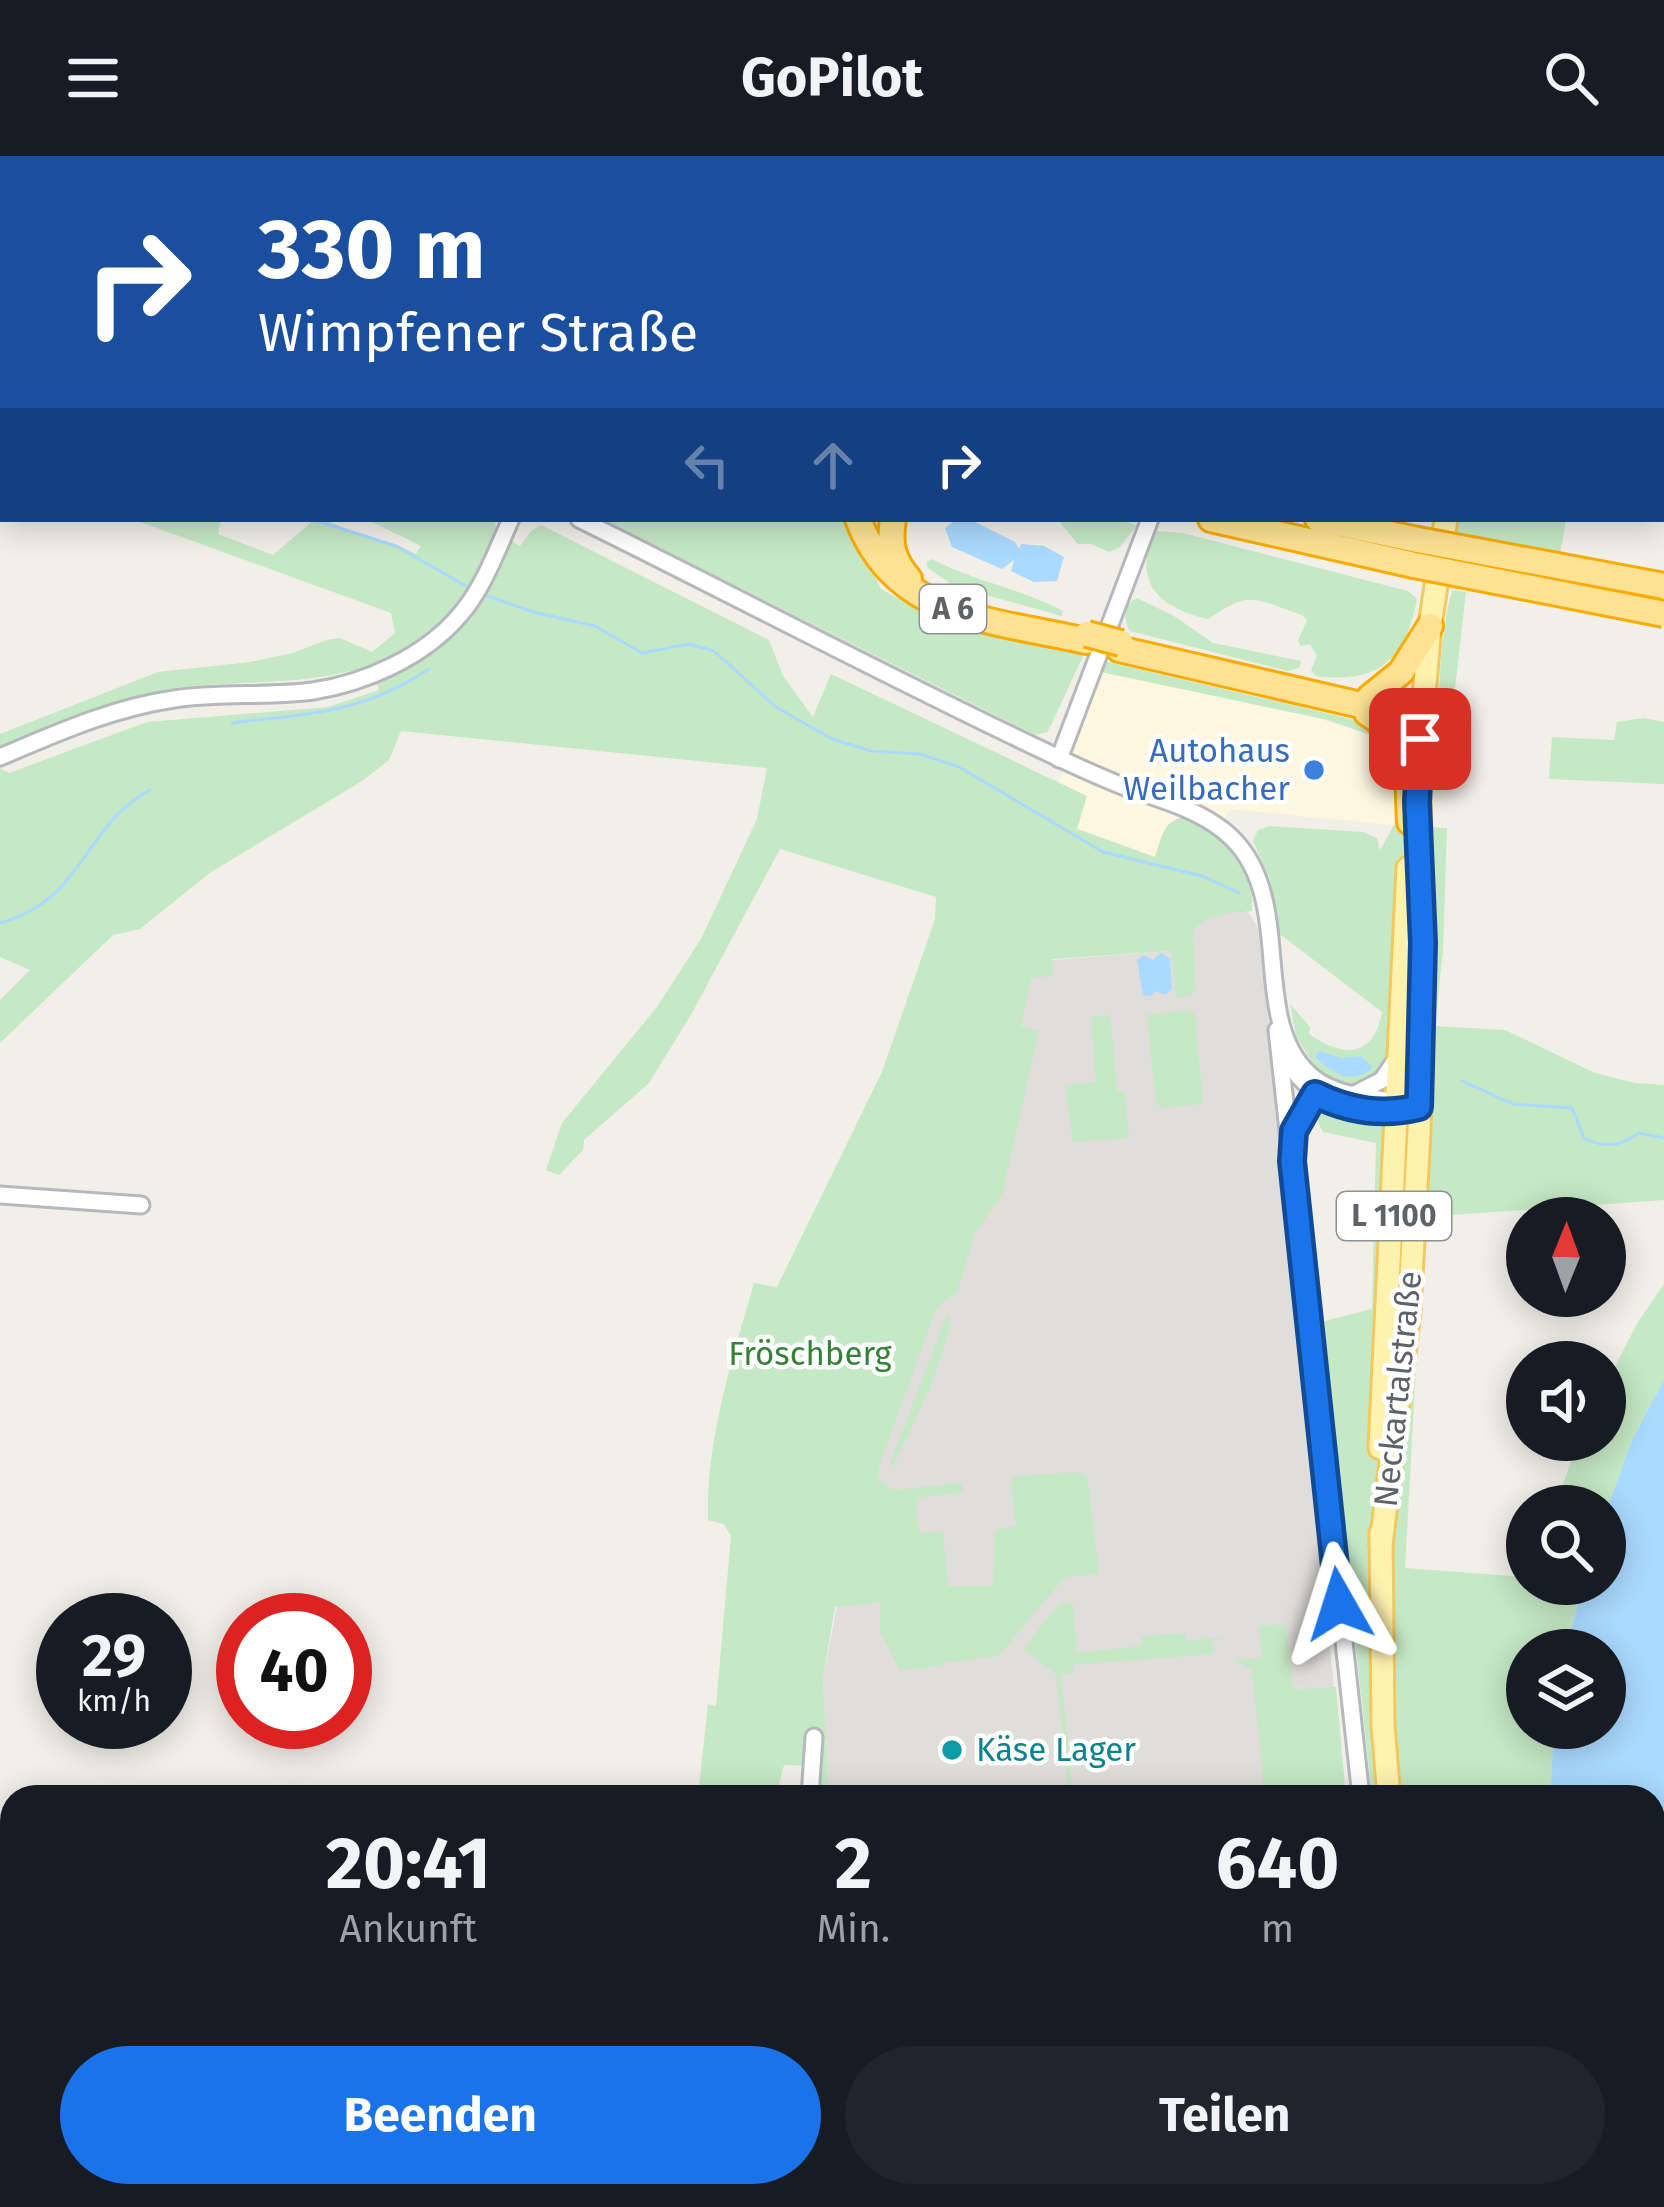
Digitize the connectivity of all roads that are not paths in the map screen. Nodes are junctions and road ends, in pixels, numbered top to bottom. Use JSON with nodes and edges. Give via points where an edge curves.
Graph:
{"nodes":[{"id":1,"x":510,"y":522,"type":"edge"},
{"id":2,"x":585,"y":522,"type":"edge"},
{"id":3,"x":860,"y":522,"type":"edge"},
{"id":4,"x":892,"y":522,"type":"edge"},
{"id":5,"x":1149,"y":522,"type":"edge"},
{"id":6,"x":1229,"y":522,"type":"edge"},
{"id":7,"x":1327,"y":522,"type":"edge"},
{"id":8,"x":1446,"y":522,"type":"edge"},
{"id":9,"x":1416,"y":553,"type":"junction"},
{"id":10,"x":1664,"y":586,"type":"edge"},
{"id":11,"x":1664,"y":614,"type":"edge"},
{"id":12,"x":1430,"y":626,"type":"junction"},
{"id":13,"x":1087,"y":638,"type":"junction"},
{"id":14,"x":1362,"y":702,"type":"junction"},
{"id":15,"x":1422,"y":712,"type":"junction"},
{"id":16,"x":0,"y":758,"type":"edge"},
{"id":17,"x":1059,"y":759,"type":"junction"},
{"id":18,"x":1413,"y":812,"type":"junction"},
{"id":19,"x":1267,"y":908,"type":"junction"},
{"id":20,"x":1411,"y":1043,"type":"junction"},
{"id":21,"x":1279,"y":1048,"type":"junction"},
{"id":22,"x":1316,"y":1087,"type":"junction"},
{"id":23,"x":1353,"y":1095,"type":"junction"},
{"id":24,"x":1405,"y":1106,"type":"junction"},
{"id":25,"x":1292,"y":1161,"type":"junction"},
{"id":26,"x":0,"y":1195,"type":"edge"},
{"id":27,"x":141,"y":1204,"type":"dead end"},
{"id":28,"x":814,"y":1736,"type":"dead end"},
{"id":29,"x":810,"y":1785,"type":"edge"},
{"id":30,"x":1360,"y":1785,"type":"edge"},
{"id":31,"x":1388,"y":1785,"type":"edge"}],
"edges":[{"from":1,"to":16,"type":"street","via":[[460,615],[410,656],[312,691],[130,707]]},
{"from":2,"to":17,"type":"street"},
{"from":3,"to":13,"type":"highway","number":"A 6","via":[[882,566],[918,596]]},
{"from":4,"to":13,"type":"highway","via":[[893,556],[921,588]]},
{"from":5,"to":17,"type":"street"},
{"from":6,"to":9,"type":"highway"},
{"from":7,"to":9,"type":"highway"},
{"from":8,"to":12,"type":"main road","name":"Neckartalstraße","number":"L 1100"},
{"from":9,"to":10,"type":"highway","bridge":true},
{"from":9,"to":11,"type":"highway","bridge":true},
{"from":12,"to":14,"type":"highway","via":[[1401,672]]},
{"from":12,"to":15,"type":"main road","name":"Neckartalstraße","number":"L 1100"},
{"from":13,"to":14,"type":"highway","bridge":true},
{"from":14,"to":15,"type":"highway"},
{"from":14,"to":18,"type":"highway","via":[[1405,752]]},
{"from":15,"to":18,"type":"main road","name":"Neckartalstraße","number":"L 1100"},
{"from":17,"to":19,"type":"street","via":[[1221,829],[1248,858]]},
{"from":18,"to":20,"type":"main road","name":"Neckartalstraße","number":"L 1100","via":[[1423,943]]},
{"from":18,"to":20,"type":"main road","name":"Neckartalstraße","number":"L 1100","via":[[1401,1013]]},
{"from":19,"to":21,"type":"street"},
{"from":19,"to":22,"type":"street","via":[[1285,1036]]},
{"from":20,"to":23,"type":"street","via":[[1382,1081]]},
{"from":20,"to":24,"type":"main road","name":"Neckartalstraße","number":"L 1100"},
{"from":21,"to":22,"type":"street","via":[[1292,1072]]},
{"from":21,"to":25,"type":"street"},
{"from":22,"to":23,"type":"street"},
{"from":22,"to":24,"type":"street","via":[[1340,1107]]},
{"from":22,"to":25,"type":"street","via":[[1294,1131]]},
{"from":23,"to":24,"type":"street"},
{"from":24,"to":31,"type":"main road","name":"Neckartalstraße","number":"L 1100","via":[[1380,1426]]},
{"from":25,"to":30,"type":"street"},
{"from":26,"to":27,"type":"street"},
{"from":28,"to":29,"type":"street"}]}
